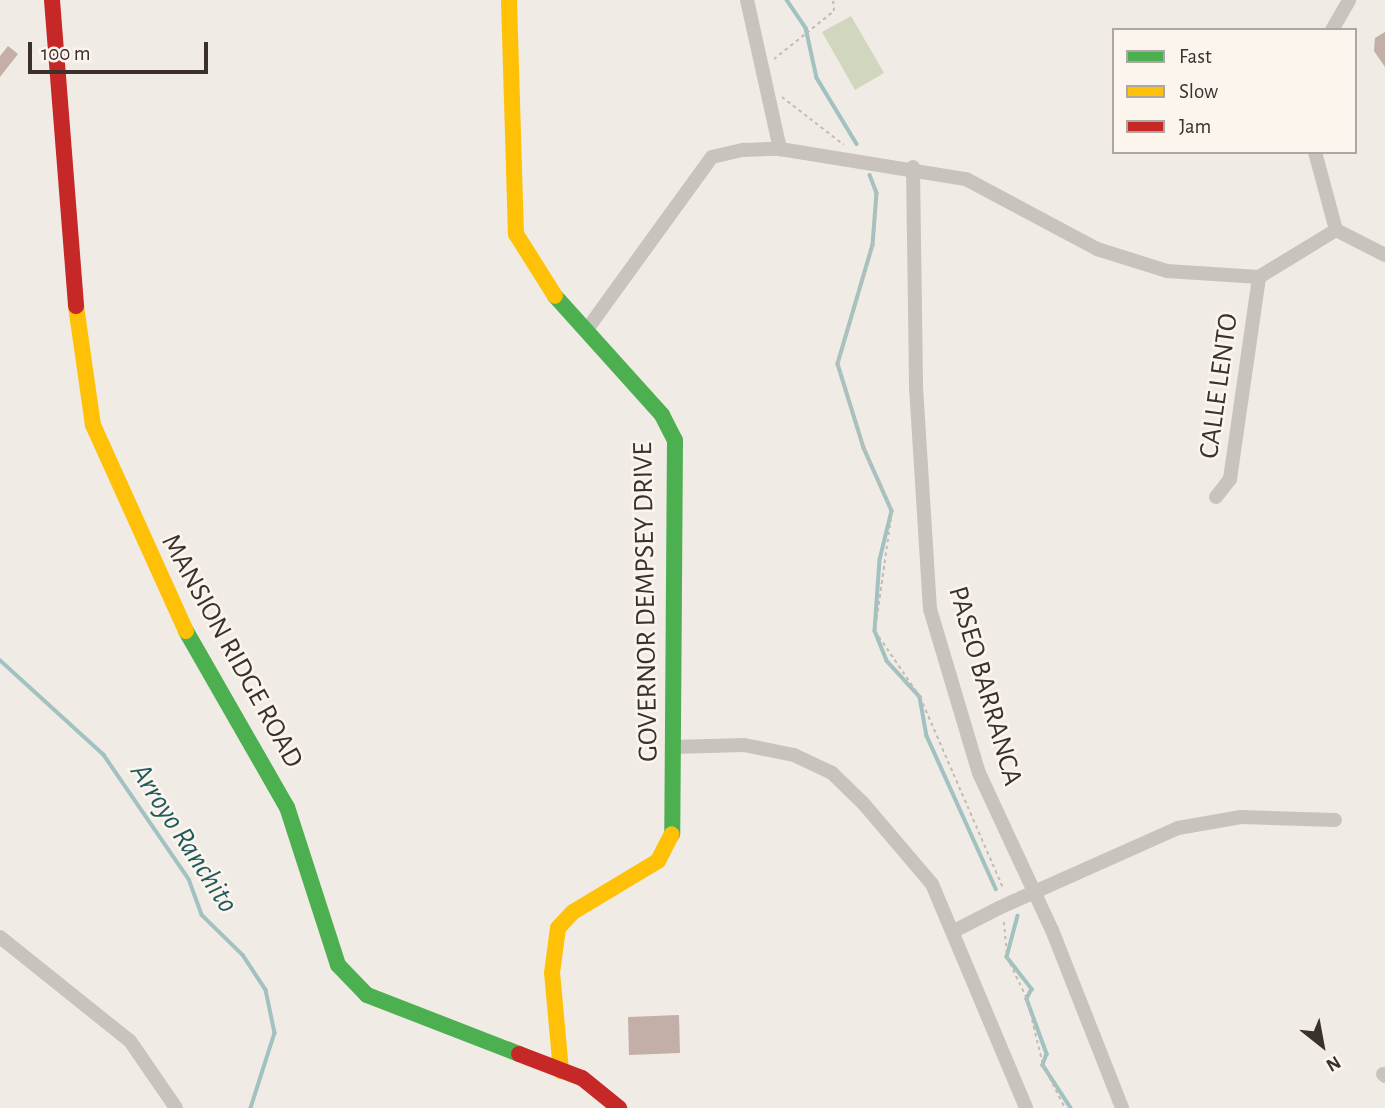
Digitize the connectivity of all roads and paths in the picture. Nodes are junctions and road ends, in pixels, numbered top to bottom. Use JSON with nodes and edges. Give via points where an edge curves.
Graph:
{"nodes":[{"id":1,"x":52,"y":0,"type":"edge"},
{"id":2,"x":509,"y":0,"type":"edge"},
{"id":3,"x":747,"y":0,"type":"edge"},
{"id":4,"x":833,"y":0,"type":"edge"},
{"id":5,"x":1349,"y":0,"type":"edge"},
{"id":6,"x":1333,"y":28,"type":"edge"},
{"id":7,"x":771,"y":62,"type":"dead end"},
{"id":8,"x":779,"y":95,"type":"dead end"},
{"id":9,"x":780,"y":149,"type":"junction"},
{"id":10,"x":1316,"y":154,"type":"edge"},
{"id":11,"x":864,"y":160,"type":"junction"},
{"id":12,"x":913,"y":167,"type":"junction"},
{"id":13,"x":1336,"y":230,"type":"junction"},
{"id":14,"x":1385,"y":254,"type":"edge"},
{"id":15,"x":1259,"y":277,"type":"junction"},
{"id":16,"x":588,"y":328,"type":"junction"},
{"id":17,"x":1216,"y":497,"type":"dead end"},
{"id":18,"x":673,"y":747,"type":"junction"},
{"id":19,"x":1335,"y":820,"type":"dead end"},
{"id":20,"x":1033,"y":891,"type":"junction"},
{"id":21,"x":954,"y":931,"type":"junction"},
{"id":22,"x":0,"y":937,"type":"edge"},
{"id":23,"x":561,"y":1071,"type":"junction"},
{"id":24,"x":176,"y":1108,"type":"edge"},
{"id":25,"x":620,"y":1108,"type":"edge"},
{"id":26,"x":1026,"y":1108,"type":"edge"},
{"id":27,"x":1122,"y":1108,"type":"edge"}],
"edges":[{"from":1,"to":23,"type":"street","name":"MANSION RIDGE ROAD","via":[[77,312],[93,425],[164,592],[286,807],[338,965],[367,995]]},
{"from":2,"to":16,"type":"street","name":"GOVERNOR DEMPSEY DRIVE","via":[[516,234],[550,289]]},
{"from":3,"to":9,"type":"street"},
{"from":4,"to":7,"type":"path","via":[[834,11]]},
{"from":5,"to":6,"type":"street"},
{"from":8,"to":11,"type":"path"},
{"from":9,"to":11,"type":"street"},
{"from":9,"to":16,"type":"street","via":[[712,157]]},
{"from":10,"to":13,"type":"street"},
{"from":11,"to":12,"type":"street"},
{"from":12,"to":15,"type":"street","via":[[966,179],[1097,250],[1167,271]]},
{"from":12,"to":20,"type":"street","name":"PASEO BARRANCA","via":[[916,387],[930,609],[979,773]]},
{"from":13,"to":14,"type":"street"},
{"from":13,"to":15,"type":"street"},
{"from":15,"to":17,"type":"street","name":"CALLE LENTO","via":[[1230,479]]},
{"from":16,"to":18,"type":"street","name":"GOVERNOR DEMPSEY DRIVE","via":[[662,415],[675,440]]},
{"from":18,"to":21,"type":"street","via":[[757,747],[823,768],[915,859]]},
{"from":18,"to":23,"type":"street","name":"GOVERNOR DEMPSEY DRIVE","via":[[678,818],[669,848],[640,876],[573,912],[556,933],[552,973]]},
{"from":19,"to":20,"type":"street","via":[[1252,817],[1189,825]]},
{"from":20,"to":21,"type":"street"},
{"from":20,"to":27,"type":"street","name":"PASEO BARRANCA"},
{"from":21,"to":26,"type":"street"},
{"from":22,"to":24,"type":"street","via":[[130,1041]]},
{"from":23,"to":25,"type":"street","name":"MANSION RIDGE ROAD","via":[[602,1088]]}]}
